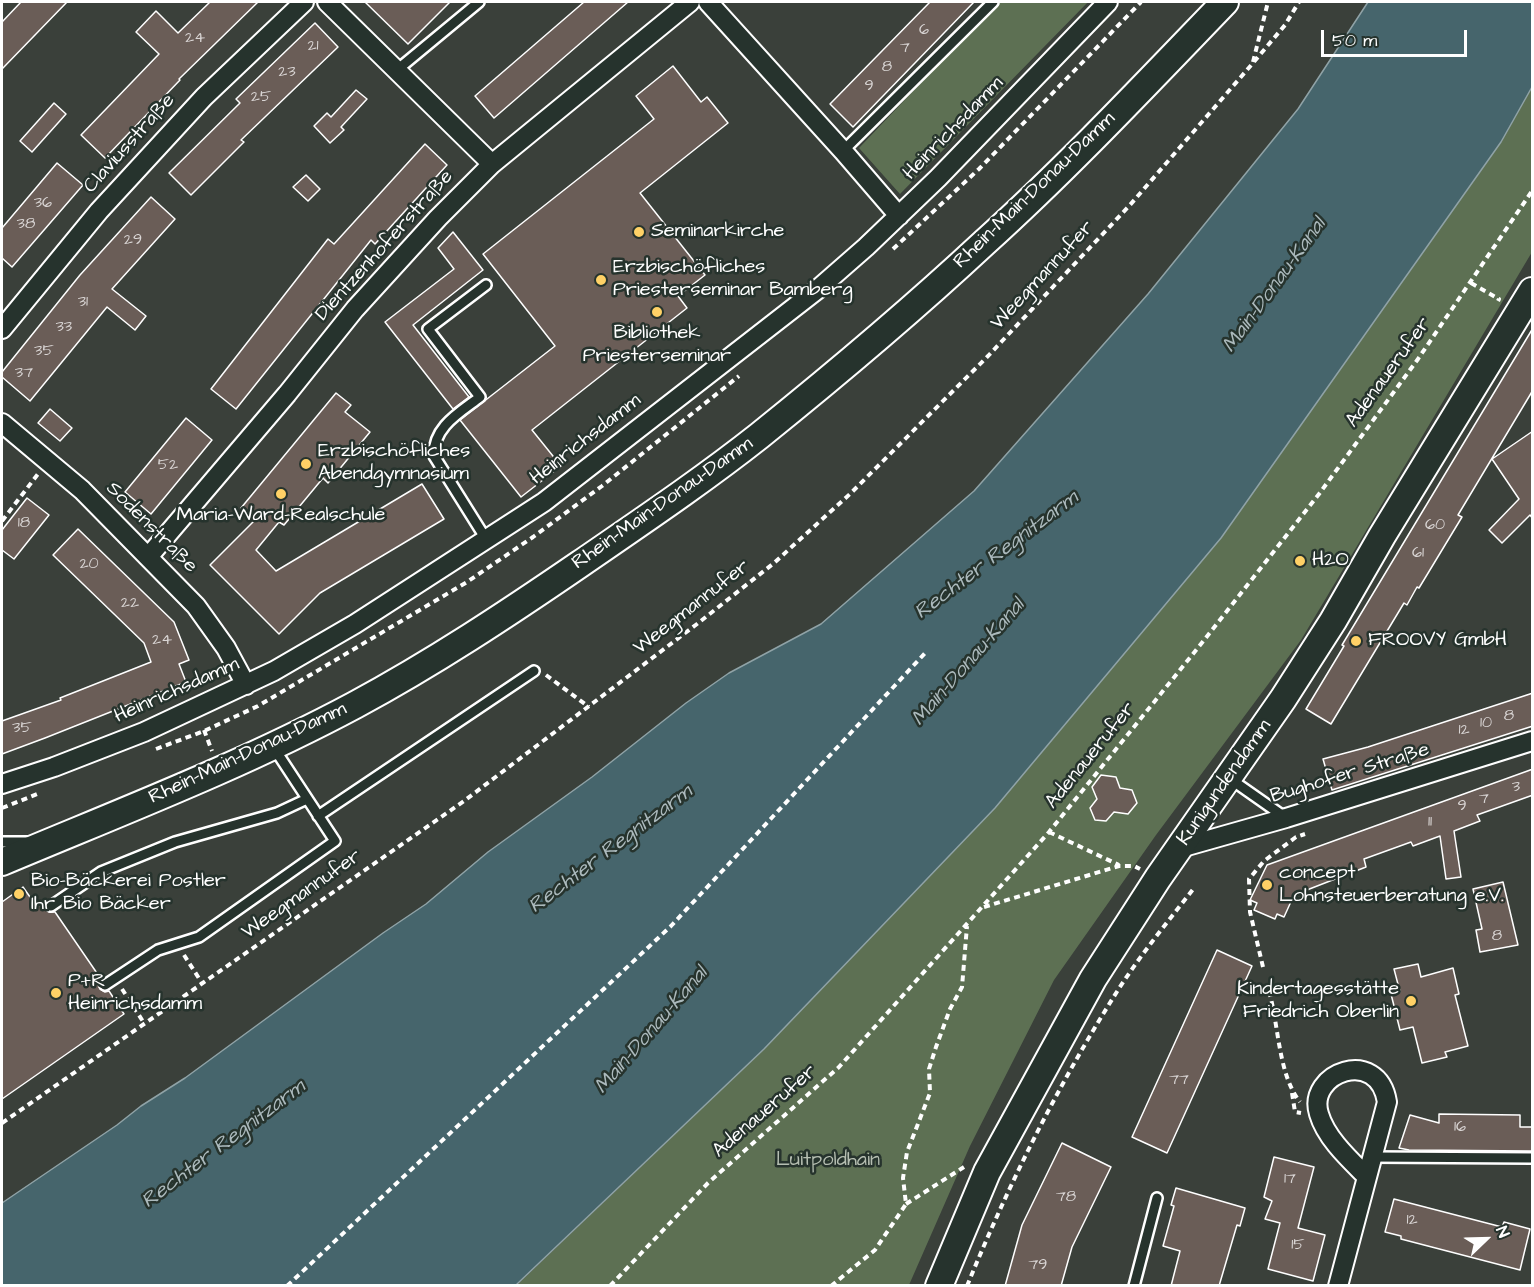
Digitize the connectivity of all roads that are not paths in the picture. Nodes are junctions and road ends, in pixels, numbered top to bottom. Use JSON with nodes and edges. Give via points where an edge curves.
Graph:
{"nodes":[{"id":1,"x":304,"y":2,"type":"edge"},
{"id":2,"x":327,"y":2,"type":"edge"},
{"id":3,"x":479,"y":2,"type":"edge"},
{"id":4,"x":690,"y":2,"type":"edge"},
{"id":5,"x":708,"y":2,"type":"edge"},
{"id":6,"x":993,"y":2,"type":"edge"},
{"id":7,"x":1108,"y":2,"type":"edge"},
{"id":8,"x":1226,"y":2,"type":"edge"},
{"id":9,"x":397,"y":70,"type":"junction"},
{"id":10,"x":843,"y":151,"type":"junction"},
{"id":11,"x":492,"y":164,"type":"junction"},
{"id":12,"x":899,"y":216,"type":"junction"},
{"id":13,"x":486,"y":285,"type":"dead end"},
{"id":14,"x":1533,"y":291,"type":"edge"},
{"id":15,"x":2,"y":329,"type":"edge"},
{"id":16,"x":2,"y":423,"type":"edge"},
{"id":17,"x":486,"y":539,"type":"junction"},
{"id":18,"x":149,"y":556,"type":"junction"},
{"id":19,"x":534,"y":671,"type":"road end"},
{"id":20,"x":246,"y":685,"type":"junction"},
{"id":21,"x":1533,"y":741,"type":"edge"},
{"id":22,"x":273,"y":747,"type":"junction"},
{"id":23,"x":1229,"y":778,"type":"junction"},
{"id":24,"x":2,"y":784,"type":"edge"},
{"id":25,"x":307,"y":799,"type":"junction"},
{"id":26,"x":318,"y":816,"type":"junction"},
{"id":27,"x":1286,"y":818,"type":"junction"},
{"id":28,"x":52,"y":841,"type":"junction"},
{"id":29,"x":2,"y":842,"type":"edge"},
{"id":30,"x":1180,"y":848,"type":"junction"},
{"id":31,"x":2,"y":862,"type":"edge"},
{"id":32,"x":51,"y":906,"type":"dead end"},
{"id":33,"x":105,"y":985,"type":"dead end"},
{"id":34,"x":1372,"y":1156,"type":"junction"},
{"id":35,"x":1533,"y":1158,"type":"edge"},
{"id":36,"x":1366,"y":1176,"type":"junction"},
{"id":37,"x":1157,"y":1198,"type":"dead end"},
{"id":38,"x":939,"y":1286,"type":"edge"},
{"id":39,"x":1134,"y":1286,"type":"edge"},
{"id":40,"x":1338,"y":1286,"type":"edge"}],
"edges":[{"from":1,"to":15,"type":"street","name":"Claviusstraße","via":[[204,97],[99,211]]},
{"from":2,"to":9,"type":"street"},
{"from":3,"to":9,"type":"lane"},
{"from":4,"to":11,"type":"street","name":"Dientzenhoferstraße"},
{"from":5,"to":10,"type":"street"},
{"from":6,"to":10,"type":"lane"},
{"from":7,"to":12,"type":"street","name":"Heinrichsdamm"},
{"from":8,"to":22,"type":"street","name":"Rhein-Main-Donau-Damm","via":[[984,243],[757,437],[671,501],[437,658]]},
{"from":9,"to":11,"type":"street"},
{"from":10,"to":12,"type":"street"},
{"from":11,"to":18,"type":"street","name":"Dientzenhoferstraße","via":[[355,309]]},
{"from":12,"to":17,"type":"street","name":"Heinrichsdamm","via":[[818,289],[544,502]]},
{"from":13,"to":17,"type":"lane","via":[[428,329],[480,397],[439,432],[434,456]]},
{"from":14,"to":23,"type":"street","name":"Kunigundendamm","via":[[1333,621]]},
{"from":16,"to":18,"type":"street","name":"Sodenstraße","via":[[82,490]]},
{"from":17,"to":20,"type":"street","name":"Heinrichsdamm","via":[[355,624]]},
{"from":18,"to":20,"type":"street","name":"Sodenstraße","via":[[196,606]]},
{"from":19,"to":26,"type":"lane"},
{"from":20,"to":24,"type":"street","name":"Heinrichsdamm","via":[[106,747]]},
{"from":21,"to":27,"type":"street","name":"Bughofer Straße"},
{"from":22,"to":25,"type":"lane"},
{"from":22,"to":28,"type":"street","name":"Rhein-Main-Donau-Damm"},
{"from":23,"to":27,"type":"lane"},
{"from":23,"to":30,"type":"street","name":"Kunigundendamm"},
{"from":25,"to":26,"type":"lane"},
{"from":25,"to":32,"type":"lane","via":[[277,813],[175,842],[101,872]]},
{"from":26,"to":33,"type":"lane","via":[[335,841],[199,937],[158,950]]},
{"from":27,"to":30,"type":"street","name":"Bughofer Straße"},
{"from":28,"to":29,"type":"lane"},
{"from":28,"to":31,"type":"street","name":"Rhein-Main-Donau-Damm"},
{"from":30,"to":38,"type":"street","name":"Kunigundendamm","via":[[1093,979],[987,1172]]},
{"from":34,"to":35,"type":"lane"},
{"from":34,"to":36,"type":"street"},
{"from":34,"to":36,"type":"street","via":[[1387,1102],[1385,1090],[1376,1078],[1361,1070],[1341,1071],[1321,1092],[1317,1108],[1331,1135]]},
{"from":36,"to":40,"type":"street"},
{"from":37,"to":39,"type":"lane"}]}
